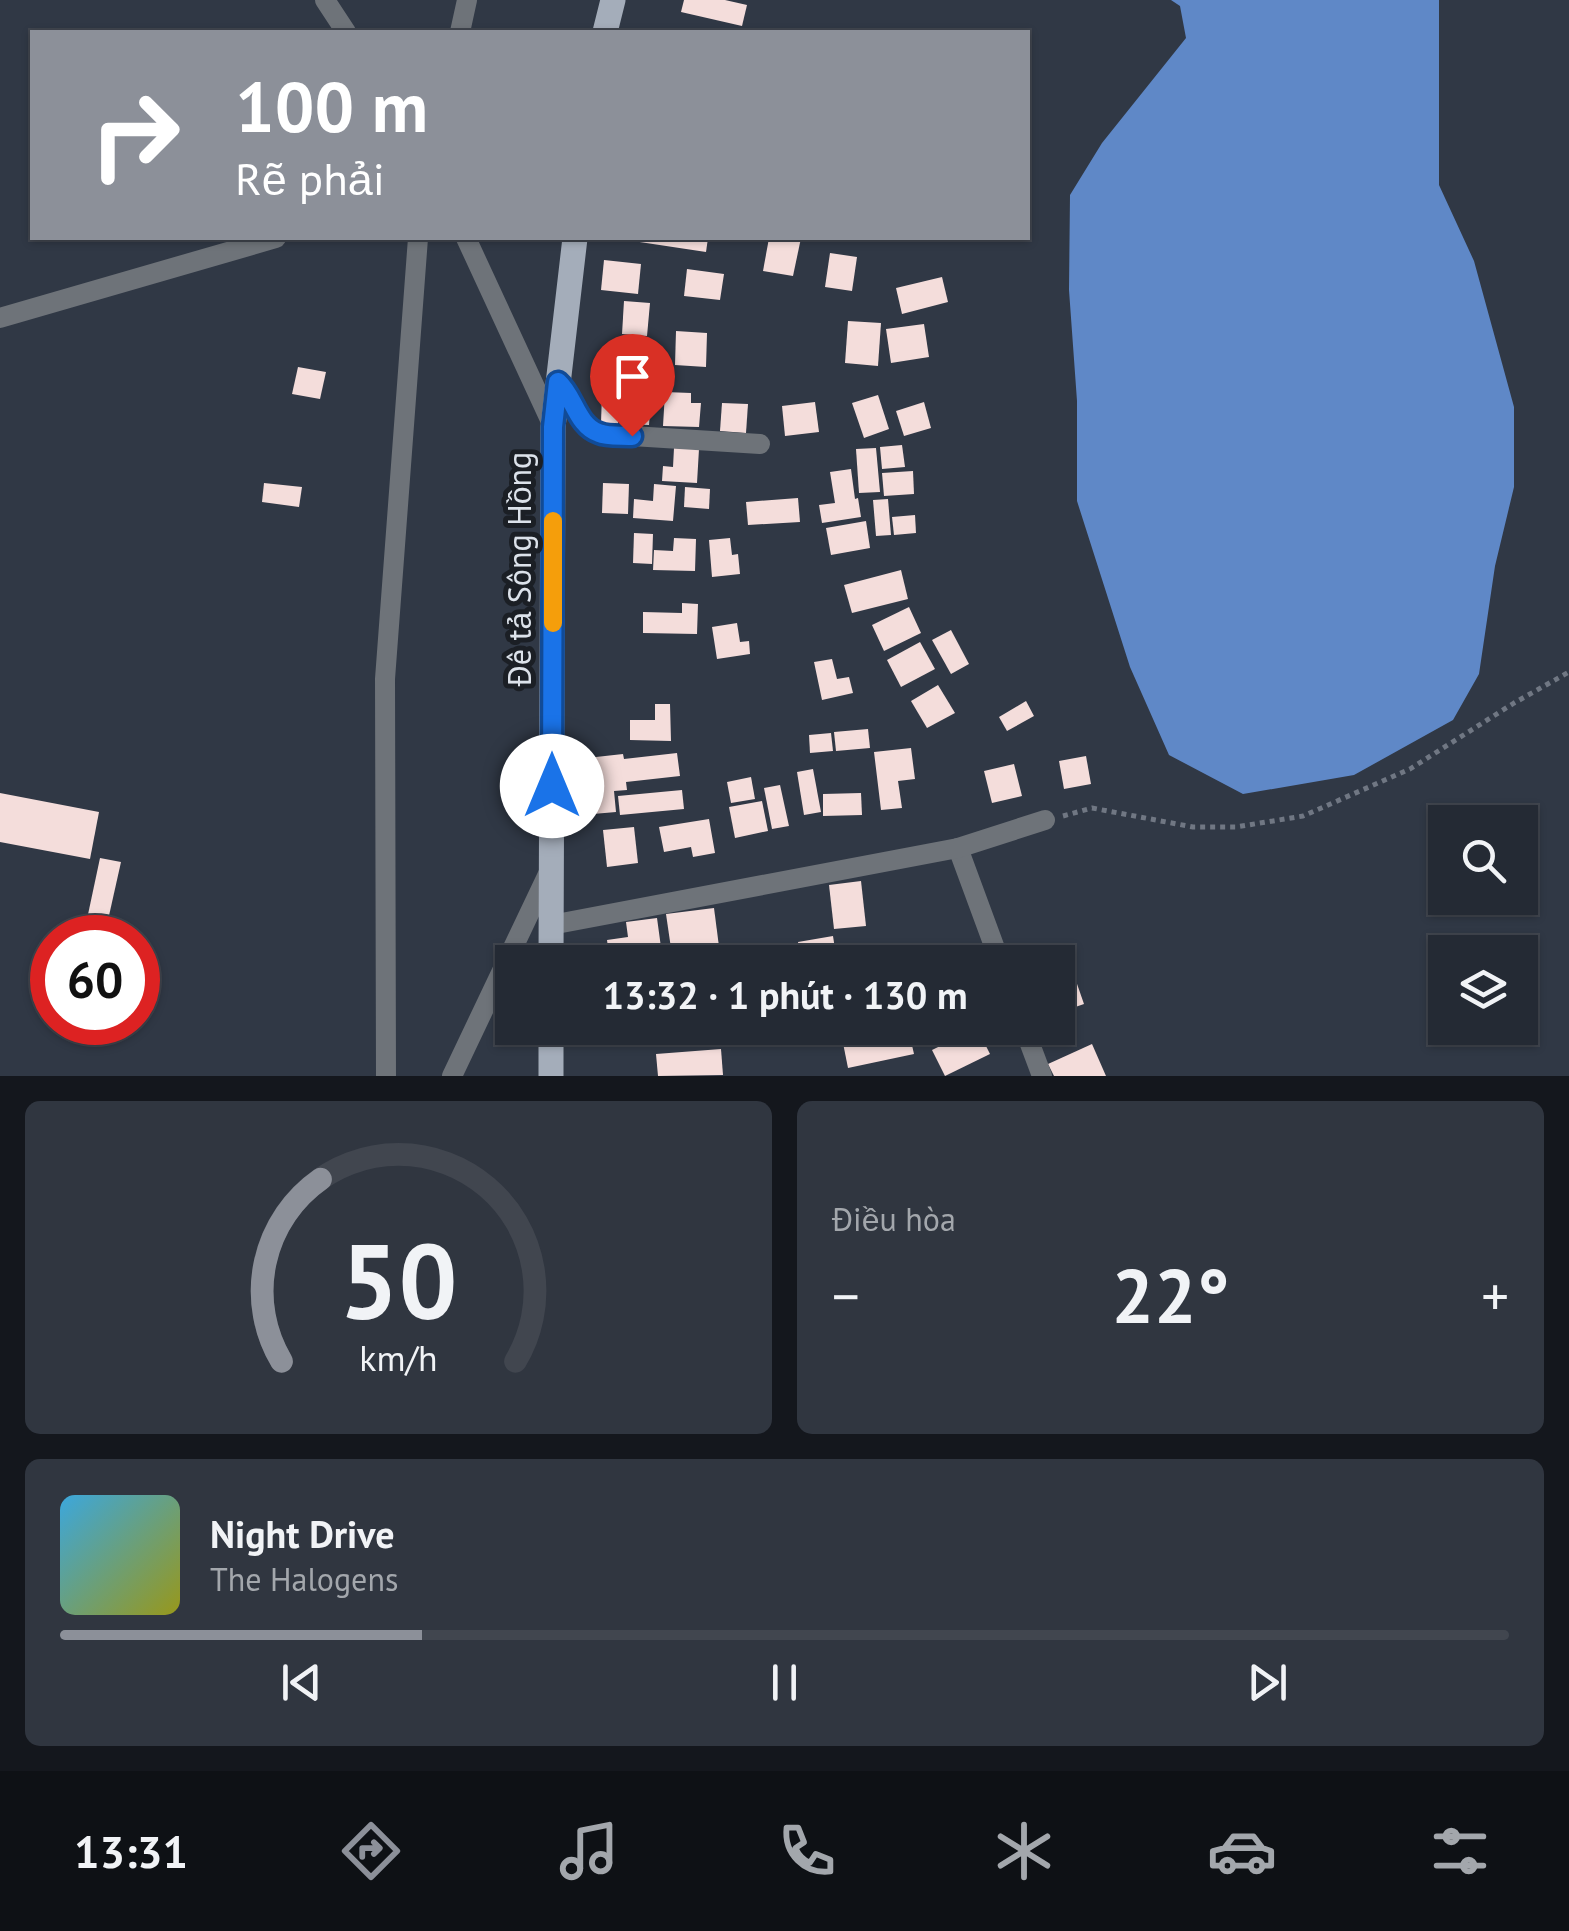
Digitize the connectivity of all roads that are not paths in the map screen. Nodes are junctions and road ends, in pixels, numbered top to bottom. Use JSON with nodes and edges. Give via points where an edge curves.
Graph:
{"nodes":[{"id":1,"x":325,"y":0,"type":"edge"},
{"id":2,"x":467,"y":0,"type":"edge"},
{"id":3,"x":613,"y":0,"type":"edge"},
{"id":4,"x":345,"y":30,"type":"edge"},
{"id":5,"x":460,"y":30,"type":"edge"},
{"id":6,"x":606,"y":30,"type":"edge"},
{"id":7,"x":269,"y":240,"type":"edge"},
{"id":8,"x":418,"y":240,"type":"edge"},
{"id":9,"x":467,"y":240,"type":"edge"},
{"id":10,"x":575,"y":240,"type":"edge"},
{"id":11,"x":0,"y":318,"type":"edge"},
{"id":12,"x":558,"y":382,"type":"junction"},
{"id":13,"x":553,"y":427,"type":"junction"},
{"id":14,"x":760,"y":444,"type":"dead end"},
{"id":15,"x":1046,"y":820,"type":"road end"},
{"id":16,"x":958,"y":848,"type":"junction"},
{"id":17,"x":552,"y":866,"type":"junction"},
{"id":18,"x":551,"y":925,"type":"junction"},
{"id":19,"x":551,"y":945,"type":"edge"},
{"id":20,"x":994,"y":945,"type":"edge"},
{"id":21,"x":551,"y":1045,"type":"edge"},
{"id":22,"x":1030,"y":1045,"type":"edge"},
{"id":23,"x":386,"y":1076,"type":"edge"},
{"id":24,"x":452,"y":1076,"type":"edge"},
{"id":25,"x":551,"y":1076,"type":"edge"},
{"id":26,"x":1042,"y":1076,"type":"edge"}],
"edges":[{"from":1,"to":4,"type":"street"},
{"from":2,"to":5,"type":"street"},
{"from":3,"to":6,"type":"main road"},
{"from":7,"to":11,"type":"street"},
{"from":8,"to":23,"type":"street","via":[[385,680]]},
{"from":9,"to":13,"type":"street"},
{"from":10,"to":12,"type":"main road","name":"Đê tả Sông Hồng"},
{"from":12,"to":13,"type":"main road","name":"Đê tả Sông Hồng"},
{"from":12,"to":14,"type":"street","via":[[600,434]]},
{"from":13,"to":17,"type":"main road","name":"Đê tả Sông Hồng"},
{"from":15,"to":16,"type":"street"},
{"from":16,"to":18,"type":"street"},
{"from":16,"to":20,"type":"street"},
{"from":17,"to":18,"type":"main road","name":"Đê tả Sông Hồng"},
{"from":17,"to":24,"type":"street"},
{"from":18,"to":19,"type":"main road","name":"Đê tả Sông Hồng"},
{"from":21,"to":25,"type":"main road"},
{"from":22,"to":26,"type":"street"}]}
